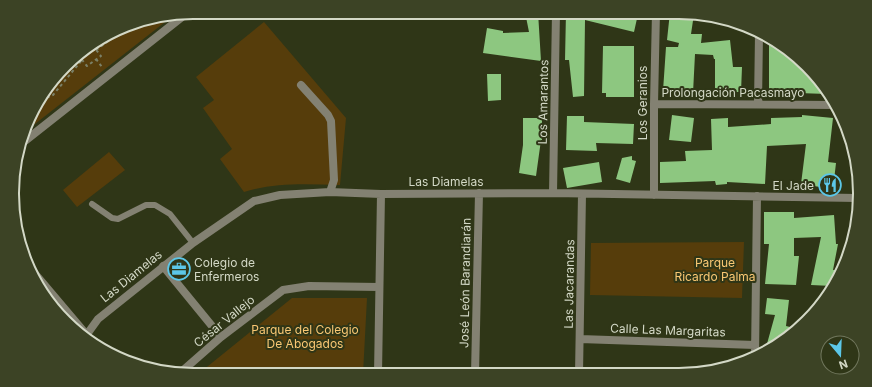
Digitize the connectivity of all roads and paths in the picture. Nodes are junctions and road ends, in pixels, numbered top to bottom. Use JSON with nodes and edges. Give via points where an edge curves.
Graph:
{"nodes":[{"id":1,"x":179,"y":19,"type":"edge"},
{"id":2,"x":556,"y":19,"type":"edge"},
{"id":3,"x":656,"y":19,"type":"edge"},
{"id":4,"x":759,"y":38,"type":"edge"},
{"id":5,"x":109,"y":40,"type":"edge"},
{"id":6,"x":96,"y":50,"type":"joint"},
{"id":7,"x":96,"y":59,"type":"junction"},
{"id":8,"x":82,"y":60,"type":"joint"},
{"id":9,"x":102,"y":67,"type":"dead end"},
{"id":10,"x":301,"y":84,"type":"dead end"},
{"id":11,"x":48,"y":98,"type":"edge"},
{"id":12,"x":654,"y":104,"type":"junction"},
{"id":13,"x":758,"y":104,"type":"junction"},
{"id":14,"x":829,"y":105,"type":"edge"},
{"id":15,"x":27,"y":139,"type":"edge"},
{"id":16,"x":330,"y":192,"type":"junction"},
{"id":17,"x":479,"y":193,"type":"junction"},
{"id":18,"x":553,"y":193,"type":"junction"},
{"id":19,"x":381,"y":194,"type":"junction"},
{"id":20,"x":582,"y":194,"type":"junction"},
{"id":21,"x":654,"y":195,"type":"junction"},
{"id":22,"x":757,"y":196,"type":"junction"},
{"id":23,"x":853,"y":200,"type":"edge"},
{"id":24,"x":92,"y":204,"type":"dead end"},
{"id":25,"x":193,"y":243,"type":"junction"},
{"id":26,"x":163,"y":266,"type":"junction"},
{"id":27,"x":379,"y":287,"type":"junction"},
{"id":28,"x":49,"y":291,"type":"edge"},
{"id":29,"x":68,"y":315,"type":"edge"},
{"id":30,"x":87,"y":332,"type":"edge"},
{"id":31,"x":221,"y":337,"type":"junction"},
{"id":32,"x":580,"y":340,"type":"junction"},
{"id":33,"x":755,"y":345,"type":"junction"},
{"id":34,"x":755,"y":350,"type":"edge"},
{"id":35,"x":186,"y":368,"type":"edge"},
{"id":36,"x":378,"y":368,"type":"edge"},
{"id":37,"x":475,"y":368,"type":"edge"},
{"id":38,"x":579,"y":368,"type":"edge"}],
"edges":[{"from":1,"to":15,"type":"street"},
{"from":2,"to":18,"type":"street","name":"Los Amarantos"},
{"from":3,"to":12,"type":"street","name":"Los Geranios"},
{"from":4,"to":13,"type":"street"},
{"from":5,"to":6,"type":"path"},
{"from":6,"to":7,"type":"path","via":[[101,56]]},
{"from":7,"to":8,"type":"path","via":[[87,66]]},
{"from":7,"to":9,"type":"path"},
{"from":8,"to":11,"type":"path","via":[[53,95]]},
{"from":10,"to":16,"type":"street","via":[[332,121],[334,180]]},
{"from":12,"to":13,"type":"street","name":"Prolongación Pacasmayo"},
{"from":12,"to":21,"type":"street","name":"Los Geranios"},
{"from":13,"to":14,"type":"street","name":"Prolongación Pacasmayo"},
{"from":16,"to":19,"type":"street","name":"Las Diamelas"},
{"from":16,"to":25,"type":"street","name":"Las Diamelas","via":[[280,195],[254,201]]},
{"from":17,"to":18,"type":"street","name":"Las Diamelas"},
{"from":17,"to":19,"type":"street","name":"Las Diamelas"},
{"from":17,"to":37,"type":"street","name":"José León Barandiarán"},
{"from":18,"to":20,"type":"street","name":"Las Diamelas"},
{"from":19,"to":27,"type":"street"},
{"from":20,"to":21,"type":"street","name":"Las Diamelas"},
{"from":20,"to":32,"type":"street","name":"Las Jacarandas"},
{"from":21,"to":22,"type":"street","name":"Las Diamelas"},
{"from":22,"to":23,"type":"street","name":"Las Diamelas"},
{"from":22,"to":33,"type":"street"},
{"from":24,"to":25,"type":"lane","via":[[112,218],[118,219],[146,205],[155,205],[170,214]]},
{"from":25,"to":26,"type":"street","name":"Las Diamelas"},
{"from":26,"to":30,"type":"street","name":"Las Diamelas","via":[[98,318]]},
{"from":26,"to":31,"type":"street"},
{"from":27,"to":31,"type":"street","name":"César Vallejo","via":[[309,286],[284,290]]},
{"from":27,"to":36,"type":"street"},
{"from":28,"to":29,"type":"street"},
{"from":31,"to":35,"type":"street","name":"César Vallejo"},
{"from":32,"to":33,"type":"street","name":"Calle Las Margaritas"},
{"from":32,"to":38,"type":"street","name":"Las Jacarandas"},
{"from":33,"to":34,"type":"street"}]}
